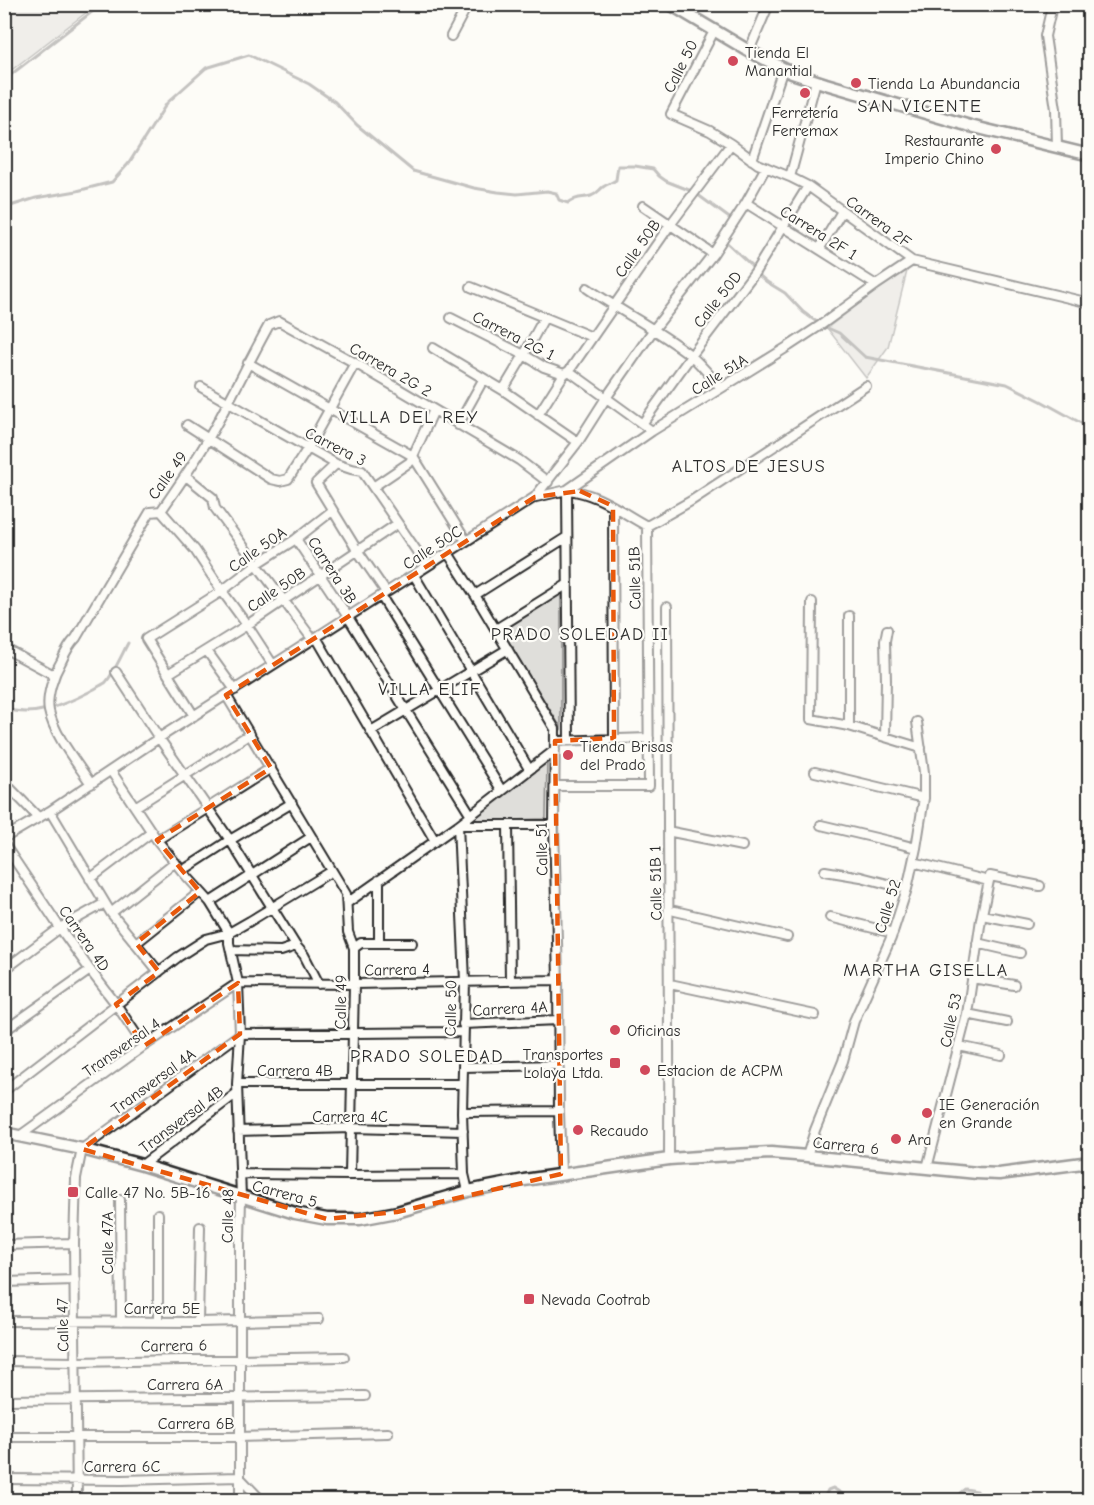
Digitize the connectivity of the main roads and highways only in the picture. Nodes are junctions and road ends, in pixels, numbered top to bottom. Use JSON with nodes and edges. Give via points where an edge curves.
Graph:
{"nodes":[{"id":1,"x":670,"y":4,"type":"edge"},
{"id":2,"x":1089,"y":155,"type":"edge"},
{"id":3,"x":4,"y":1133,"type":"edge"},
{"id":4,"x":1089,"y":1162,"type":"edge"},
{"id":5,"x":561,"y":1174,"type":"joint"}],
"edges":[{"from":1,"to":2,"type":"main road","via":[[783,69],[816,81],[970,126]]},
{"from":3,"to":5,"type":"main road","name":"Carrera 5","via":[[82,1149],[295,1213],[327,1219],[360,1219],[398,1212],[468,1191]]},
{"from":4,"to":5,"type":"main road","name":"Carrera 6","via":[[999,1174],[771,1154],[669,1159]]}]}
